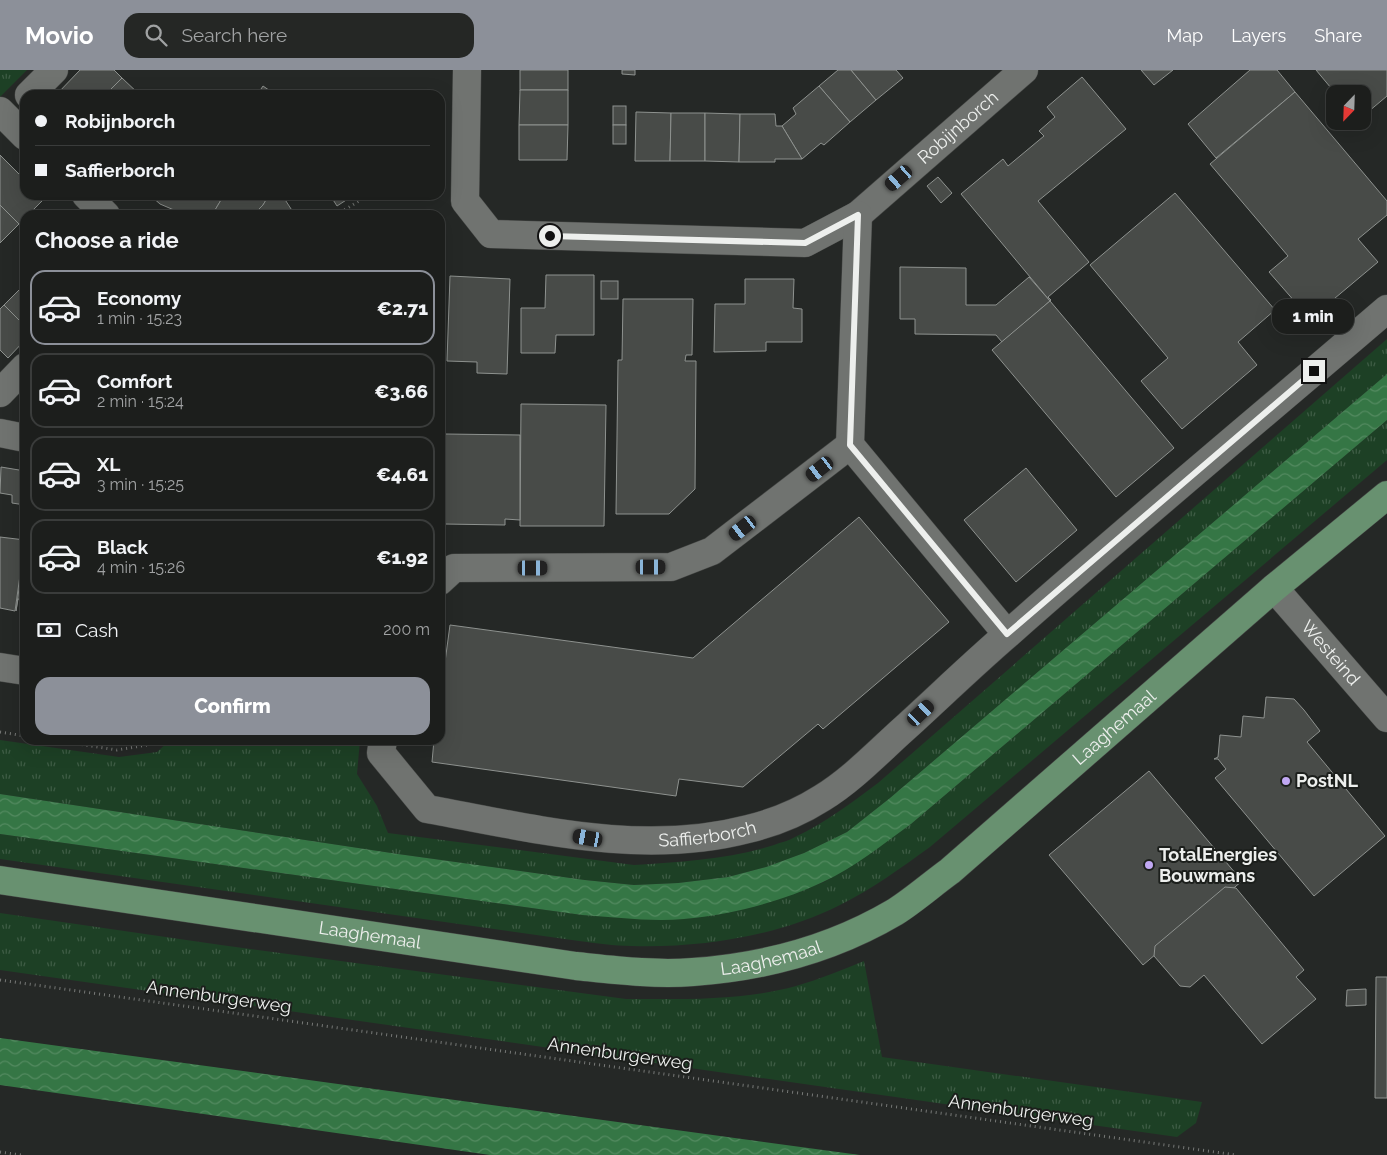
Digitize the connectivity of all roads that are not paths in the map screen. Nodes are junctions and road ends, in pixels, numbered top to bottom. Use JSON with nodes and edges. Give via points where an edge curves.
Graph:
{"nodes":[{"id":1,"x":54,"y":70,"type":"edge"},
{"id":2,"x":467,"y":70,"type":"edge"},
{"id":3,"x":1024,"y":70,"type":"edge"},
{"id":4,"x":34,"y":90,"type":"edge"},
{"id":5,"x":91,"y":200,"type":"edge"},
{"id":6,"x":101,"y":210,"type":"edge"},
{"id":7,"x":858,"y":215,"type":"junction"},
{"id":8,"x":1387,"y":309,"type":"edge"},
{"id":9,"x":20,"y":372,"type":"edge"},
{"id":10,"x":0,"y":393,"type":"edge"},
{"id":11,"x":0,"y":433,"type":"edge"},
{"id":12,"x":20,"y":437,"type":"edge"},
{"id":13,"x":850,"y":445,"type":"junction"},
{"id":14,"x":1387,"y":495,"type":"edge"},
{"id":15,"x":445,"y":576,"type":"edge"},
{"id":16,"x":1274,"y":588,"type":"junction"},
{"id":17,"x":1007,"y":634,"type":"junction"},
{"id":18,"x":0,"y":667,"type":"edge"},
{"id":19,"x":20,"y":670,"type":"edge"},
{"id":20,"x":1387,"y":718,"type":"edge"},
{"id":21,"x":382,"y":745,"type":"edge"},
{"id":22,"x":0,"y":880,"type":"edge"}],
"edges":[{"from":1,"to":4,"type":"street"},
{"from":2,"to":7,"type":"street","name":"Robijnborch","via":[[465,201],[491,234],[805,243]]},
{"from":3,"to":7,"type":"street","name":"Robijnborch"},
{"from":5,"to":6,"type":"street"},
{"from":7,"to":13,"type":"street"},
{"from":8,"to":17,"type":"street","name":"Saffierborch"},
{"from":9,"to":10,"type":"street"},
{"from":11,"to":12,"type":"street"},
{"from":13,"to":15,"type":"street","via":[[712,551],[671,567],[454,568]]},
{"from":13,"to":17,"type":"street"},
{"from":14,"to":16,"type":"main road","name":"Laaghemaal"},
{"from":16,"to":20,"type":"street","name":"Westeind"},
{"from":16,"to":22,"type":"main road","name":"Laaghemaal","via":[[950,871],[896,911],[857,932],[798,954],[748,966],[692,972],[631,972],[576,966]]},
{"from":17,"to":21,"type":"street","name":"Saffierborch","via":[[863,766],[822,798],[782,818],[714,837],[673,842],[588,838],[427,809],[381,753]]},
{"from":18,"to":19,"type":"street"}]}
